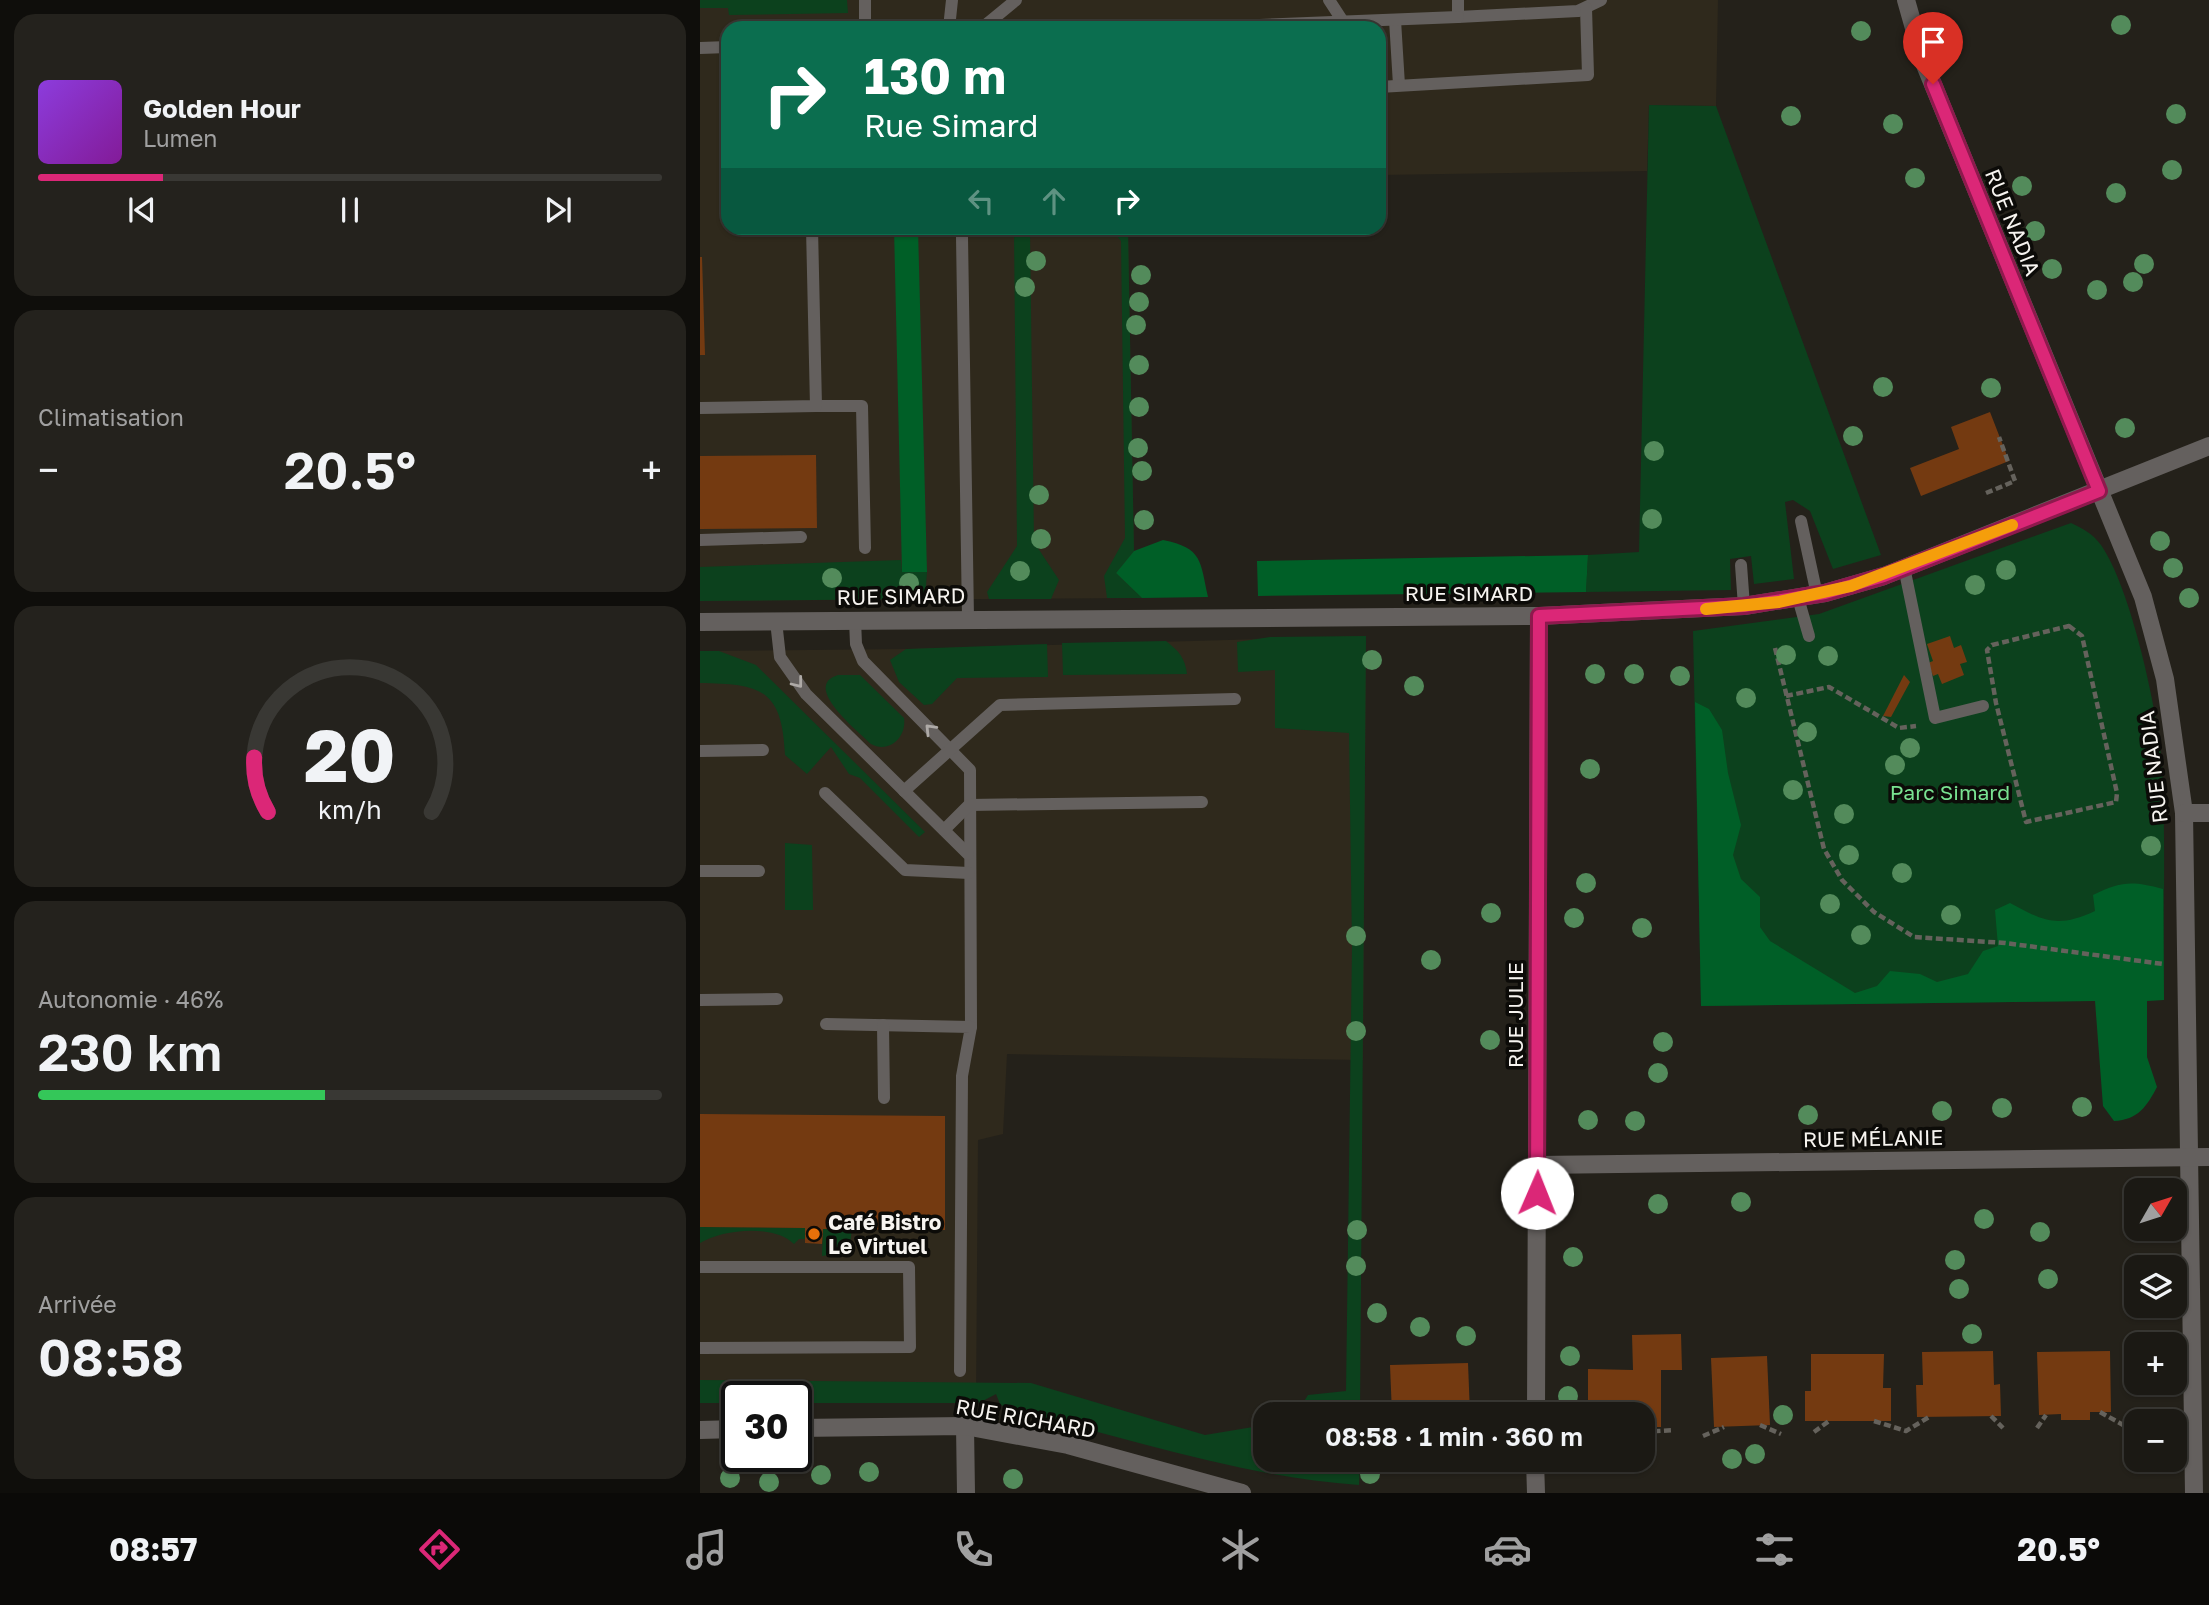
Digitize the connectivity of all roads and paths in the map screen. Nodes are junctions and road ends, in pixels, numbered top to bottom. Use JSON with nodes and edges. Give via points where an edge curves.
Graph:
{"nodes":[{"id":1,"x":865,"y":0,"type":"edge"},
{"id":2,"x":952,"y":0,"type":"edge"},
{"id":3,"x":1016,"y":0,"type":"edge"},
{"id":4,"x":1329,"y":0,"type":"edge"},
{"id":5,"x":1458,"y":0,"type":"edge"},
{"id":6,"x":1601,"y":0,"type":"edge"},
{"id":7,"x":1906,"y":0,"type":"edge"},
{"id":8,"x":1586,"y":8,"type":"junction"},
{"id":9,"x":1458,"y":17,"type":"junction"},
{"id":10,"x":1395,"y":20,"type":"junction"},
{"id":11,"x":865,"y":21,"type":"edge"},
{"id":12,"x":950,"y":21,"type":"edge"},
{"id":13,"x":990,"y":21,"type":"edge"},
{"id":14,"x":1343,"y":21,"type":"edge"},
{"id":15,"x":1378,"y":21,"type":"edge"},
{"id":16,"x":721,"y":47,"type":"edge"},
{"id":17,"x":700,"y":48,"type":"edge"},
{"id":18,"x":1399,"y":85,"type":"junction"},
{"id":19,"x":1386,"y":86,"type":"edge"},
{"id":20,"x":812,"y":235,"type":"edge"},
{"id":21,"x":962,"y":237,"type":"dead end"},
{"id":22,"x":816,"y":407,"type":"junction"},
{"id":23,"x":700,"y":408,"type":"edge"},
{"id":24,"x":1999,"y":437,"type":"dead end"},
{"id":25,"x":2209,"y":446,"type":"edge"},
{"id":26,"x":2099,"y":491,"type":"junction"},
{"id":27,"x":1986,"y":493,"type":"dead end"},
{"id":28,"x":1801,"y":521,"type":"dead end"},
{"id":29,"x":801,"y":537,"type":"dead end"},
{"id":30,"x":700,"y":540,"type":"edge"},
{"id":31,"x":865,"y":548,"type":"dead end"},
{"id":32,"x":1741,"y":565,"type":"dead end"},
{"id":33,"x":1904,"y":568,"type":"junction"},
{"id":34,"x":1817,"y":595,"type":"junction"},
{"id":35,"x":1798,"y":598,"type":"junction"},
{"id":36,"x":1744,"y":606,"type":"junction"},
{"id":37,"x":1539,"y":616,"type":"junction"},
{"id":38,"x":968,"y":618,"type":"junction"},
{"id":39,"x":855,"y":620,"type":"junction"},
{"id":40,"x":776,"y":621,"type":"junction"},
{"id":41,"x":700,"y":622,"type":"edge"},
{"id":42,"x":2069,"y":626,"type":"joint"},
{"id":43,"x":1809,"y":636,"type":"dead end"},
{"id":44,"x":1774,"y":648,"type":"dead end"},
{"id":45,"x":1786,"y":696,"type":"junction"},
{"id":46,"x":1235,"y":699,"type":"dead end"},
{"id":47,"x":1983,"y":706,"type":"dead end"},
{"id":48,"x":1935,"y":718,"type":"junction"},
{"id":49,"x":950,"y":749,"type":"junction"},
{"id":50,"x":763,"y":750,"type":"dead end"},
{"id":51,"x":700,"y":751,"type":"edge"},
{"id":52,"x":1808,"y":756,"type":"dead end"},
{"id":53,"x":1801,"y":758,"type":"junction"},
{"id":54,"x":904,"y":791,"type":"junction"},
{"id":55,"x":825,"y":793,"type":"dead end"},
{"id":56,"x":1202,"y":802,"type":"dead end"},
{"id":57,"x":969,"y":805,"type":"junction"},
{"id":58,"x":2183,"y":813,"type":"junction"},
{"id":59,"x":2209,"y":813,"type":"edge"},
{"id":60,"x":944,"y":830,"type":"junction"},
{"id":61,"x":968,"y":854,"type":"junction"},
{"id":62,"x":700,"y":871,"type":"edge"},
{"id":63,"x":759,"y":872,"type":"dead end"},
{"id":64,"x":968,"y":873,"type":"junction"},
{"id":65,"x":2164,"y":964,"type":"dead end"},
{"id":66,"x":777,"y":999,"type":"dead end"},
{"id":67,"x":700,"y":1000,"type":"edge"},
{"id":68,"x":826,"y":1024,"type":"dead end"},
{"id":69,"x":883,"y":1025,"type":"junction"},
{"id":70,"x":971,"y":1027,"type":"junction"},
{"id":71,"x":884,"y":1098,"type":"dead end"},
{"id":72,"x":2190,"y":1157,"type":"junction"},
{"id":73,"x":2209,"y":1157,"type":"edge"},
{"id":74,"x":1538,"y":1165,"type":"junction"},
{"id":75,"x":700,"y":1266,"type":"edge"},
{"id":76,"x":700,"y":1348,"type":"edge"},
{"id":77,"x":960,"y":1371,"type":"dead end"},
{"id":78,"x":1535,"y":1402,"type":"edge"},
{"id":79,"x":2100,"y":1412,"type":"dead end"},
{"id":80,"x":2046,"y":1415,"type":"dead end"},
{"id":81,"x":1991,"y":1416,"type":"dead end"},
{"id":82,"x":1929,"y":1417,"type":"dead end"},
{"id":83,"x":1829,"y":1421,"type":"dead end"},
{"id":84,"x":1874,"y":1422,"type":"dead end"},
{"id":85,"x":1760,"y":1425,"type":"dead end"},
{"id":86,"x":2124,"y":1425,"type":"edge"},
{"id":87,"x":965,"y":1426,"type":"junction"},
{"id":88,"x":1724,"y":1427,"type":"dead end"},
{"id":89,"x":812,"y":1428,"type":"edge"},
{"id":90,"x":2003,"y":1428,"type":"dead end"},
{"id":91,"x":2037,"y":1428,"type":"dead end"},
{"id":92,"x":721,"y":1429,"type":"edge"},
{"id":93,"x":700,"y":1430,"type":"edge"},
{"id":94,"x":1674,"y":1430,"type":"dead end"},
{"id":95,"x":1655,"y":1431,"type":"edge"},
{"id":96,"x":1814,"y":1432,"type":"dead end"},
{"id":97,"x":1782,"y":1434,"type":"dead end"},
{"id":98,"x":1703,"y":1436,"type":"dead end"},
{"id":99,"x":1535,"y":1472,"type":"edge"},
{"id":100,"x":966,"y":1493,"type":"edge"},
{"id":101,"x":1242,"y":1493,"type":"edge"},
{"id":102,"x":1536,"y":1493,"type":"edge"},
{"id":103,"x":2183,"y":1493,"type":"edge"},
{"id":104,"x":2194,"y":1493,"type":"edge"},
{"id":105,"x":2209,"y":1493,"type":"edge"}],
"edges":[{"from":1,"to":11,"type":"lane"},
{"from":2,"to":12,"type":"lane"},
{"from":3,"to":13,"type":"lane"},
{"from":4,"to":14,"type":"lane"},
{"from":5,"to":9,"type":"lane"},
{"from":6,"to":8,"type":"lane"},
{"from":7,"to":26,"type":"street","name":"RUE NADIA","via":[[1923,60]]},
{"from":8,"to":9,"type":"lane"},
{"from":8,"to":18,"type":"lane","via":[[1588,75]]},
{"from":9,"to":10,"type":"lane"},
{"from":10,"to":15,"type":"lane"},
{"from":10,"to":18,"type":"lane"},
{"from":16,"to":17,"type":"lane"},
{"from":18,"to":19,"type":"lane"},
{"from":20,"to":22,"type":"lane"},
{"from":21,"to":38,"type":"lane"},
{"from":22,"to":23,"type":"lane"},
{"from":22,"to":31,"type":"lane","via":[[862,406]]},
{"from":24,"to":27,"type":"path","via":[[2015,481]]},
{"from":25,"to":26,"type":"street","name":"RUE SIMARD"},
{"from":26,"to":33,"type":"street","name":"RUE SIMARD"},
{"from":26,"to":58,"type":"street","name":"RUE NADIA","via":[[2143,597],[2159,652]]},
{"from":28,"to":34,"type":"lane"},
{"from":29,"to":30,"type":"lane"},
{"from":32,"to":36,"type":"lane"},
{"from":33,"to":34,"type":"street","name":"RUE SIMARD"},
{"from":33,"to":48,"type":"lane"},
{"from":34,"to":35,"type":"street","name":"RUE SIMARD"},
{"from":35,"to":36,"type":"street","name":"RUE SIMARD"},
{"from":35,"to":43,"type":"lane"},
{"from":36,"to":37,"type":"street","name":"RUE SIMARD"},
{"from":37,"to":38,"type":"street","name":"RUE SIMARD"},
{"from":37,"to":74,"type":"street","name":"RUE JULIE"},
{"from":38,"to":39,"type":"street","name":"RUE SIMARD"},
{"from":39,"to":40,"type":"street","name":"RUE SIMARD"},
{"from":49,"to":39,"type":"lane","one_way":true,"via":[[863,661],[856,644]]},
{"from":40,"to":41,"type":"street","name":"RUE SIMARD"},
{"from":40,"to":54,"type":"lane","one_way":true,"via":[[777,646],[788,671]]},
{"from":42,"to":42,"type":"path","via":[[1987,650],[2026,822],[2116,802],[2082,636]]},
{"from":44,"to":45,"type":"path"},
{"from":45,"to":48,"type":"path","via":[[1829,687],[1899,728],[1930,724]]},
{"from":45,"to":53,"type":"path"},
{"from":46,"to":49,"type":"lane","via":[[1000,705]]},
{"from":47,"to":48,"type":"lane"},
{"from":49,"to":54,"type":"lane"},
{"from":49,"to":57,"type":"lane","via":[[970,770]]},
{"from":50,"to":51,"type":"lane"},
{"from":52,"to":53,"type":"path"},
{"from":53,"to":65,"type":"path","via":[[1824,849],[1842,880],[1892,926],[1935,941],[2006,943]]},
{"from":54,"to":60,"type":"lane"},
{"from":55,"to":64,"type":"lane","via":[[905,870]]},
{"from":56,"to":57,"type":"lane"},
{"from":57,"to":60,"type":"lane"},
{"from":57,"to":61,"type":"lane"},
{"from":58,"to":59,"type":"street"},
{"from":58,"to":72,"type":"street","name":"RUE NADIA"},
{"from":60,"to":61,"type":"lane"},
{"from":61,"to":64,"type":"lane"},
{"from":62,"to":63,"type":"lane"},
{"from":64,"to":70,"type":"lane"},
{"from":66,"to":67,"type":"lane"},
{"from":68,"to":69,"type":"lane"},
{"from":69,"to":70,"type":"lane"},
{"from":69,"to":71,"type":"lane"},
{"from":70,"to":77,"type":"lane","via":[[962,1076]]},
{"from":72,"to":73,"type":"street","name":"RUE MÉLANIE"},
{"from":72,"to":74,"type":"street","name":"RUE MÉLANIE"},
{"from":72,"to":104,"type":"street","name":"RUE NADIA"},
{"from":74,"to":78,"type":"street","name":"RUE JULIE"},
{"from":75,"to":76,"type":"lane","via":[[909,1267],[910,1347]]},
{"from":79,"to":86,"type":"path"},
{"from":80,"to":91,"type":"path"},
{"from":81,"to":90,"type":"path"},
{"from":82,"to":84,"type":"path","via":[[1906,1431]]},
{"from":83,"to":96,"type":"path"},
{"from":85,"to":97,"type":"path"},
{"from":87,"to":89,"type":"street","name":"RUE RICHARD"},
{"from":87,"to":100,"type":"street"},
{"from":87,"to":101,"type":"street","name":"RUE RICHARD","via":[[1068,1445]]},
{"from":88,"to":98,"type":"path"},
{"from":92,"to":93,"type":"street"},
{"from":94,"to":95,"type":"path"},
{"from":99,"to":102,"type":"street"},
{"from":103,"to":104,"type":"street"},
{"from":104,"to":105,"type":"street"}]}
